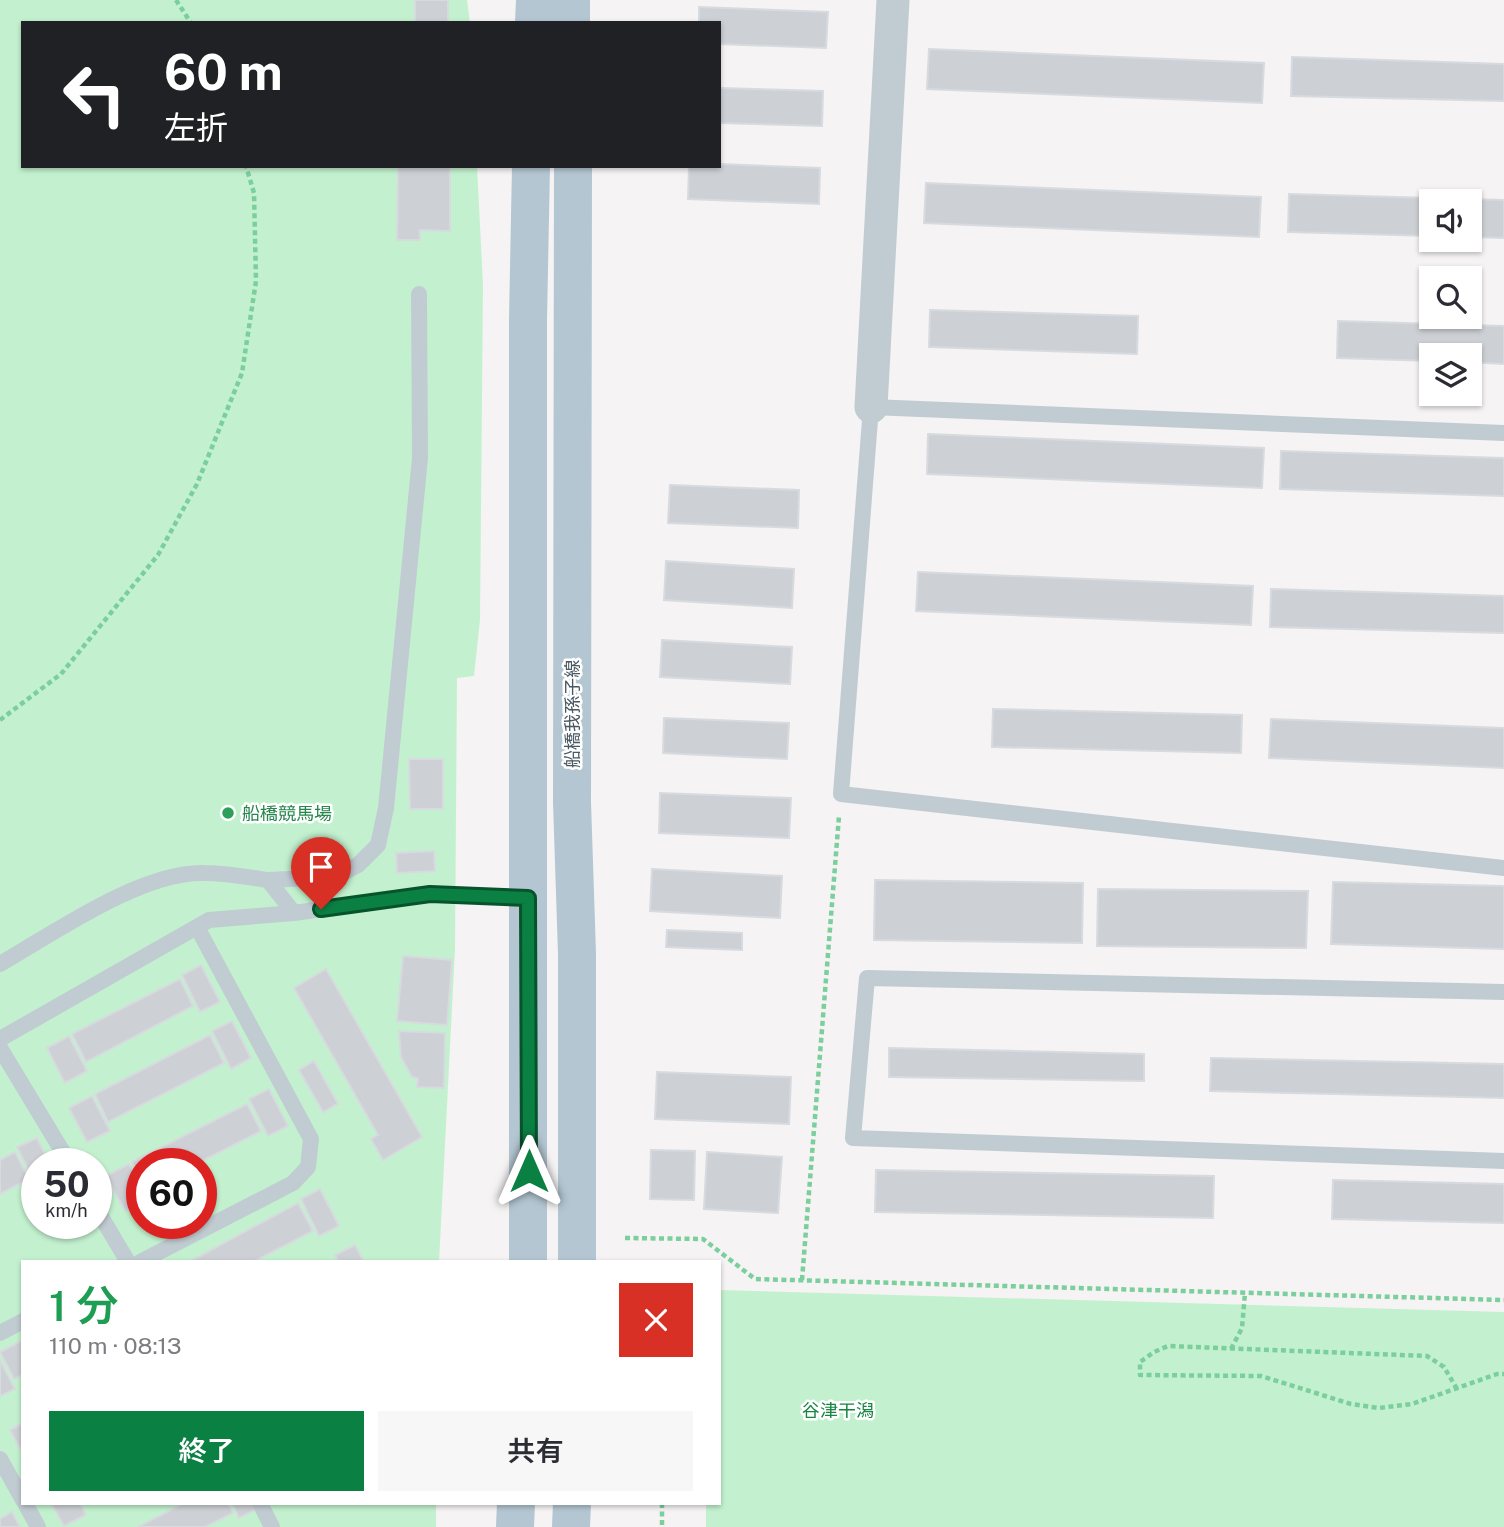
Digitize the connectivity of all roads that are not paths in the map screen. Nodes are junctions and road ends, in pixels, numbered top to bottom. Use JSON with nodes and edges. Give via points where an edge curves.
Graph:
{"nodes":[{"id":1,"x":535,"y":0,"type":"edge"},
{"id":2,"x":571,"y":0,"type":"edge"},
{"id":3,"x":892,"y":0,"type":"edge"},
{"id":4,"x":534,"y":21,"type":"edge"},
{"id":5,"x":571,"y":21,"type":"edge"},
{"id":6,"x":531,"y":168,"type":"edge"},
{"id":7,"x":573,"y":168,"type":"edge"},
{"id":8,"x":419,"y":294,"type":"dead end"},
{"id":9,"x":872,"y":407,"type":"junction"},
{"id":10,"x":1504,"y":433,"type":"edge"},
{"id":11,"x":1504,"y":868,"type":"edge"},
{"id":12,"x":268,"y":880,"type":"junction"},
{"id":13,"x":528,"y":898,"type":"junction"},
{"id":14,"x":294,"y":913,"type":"junction"},
{"id":15,"x":197,"y":927,"type":"junction"},
{"id":16,"x":0,"y":964,"type":"edge"},
{"id":17,"x":1504,"y":992,"type":"edge"},
{"id":18,"x":0,"y":1039,"type":"edge"},
{"id":19,"x":0,"y":1048,"type":"edge"},
{"id":20,"x":59,"y":1148,"type":"edge"},
{"id":21,"x":1504,"y":1161,"type":"edge"},
{"id":22,"x":112,"y":1235,"type":"edge"},
{"id":23,"x":127,"y":1260,"type":"edge"},
{"id":24,"x":144,"y":1260,"type":"edge"},
{"id":25,"x":528,"y":1260,"type":"edge"},
{"id":26,"x":578,"y":1260,"type":"edge"},
{"id":27,"x":21,"y":1322,"type":"edge"},
{"id":28,"x":0,"y":1333,"type":"edge"},
{"id":29,"x":0,"y":1459,"type":"edge"},
{"id":30,"x":21,"y":1496,"type":"edge"},
{"id":31,"x":26,"y":1505,"type":"edge"},
{"id":32,"x":261,"y":1505,"type":"edge"},
{"id":33,"x":516,"y":1505,"type":"edge"},
{"id":34,"x":572,"y":1505,"type":"edge"},
{"id":35,"x":38,"y":1527,"type":"edge"},
{"id":36,"x":272,"y":1527,"type":"edge"},
{"id":37,"x":515,"y":1527,"type":"edge"},
{"id":38,"x":571,"y":1527,"type":"edge"}],
"edges":[{"from":1,"to":4,"type":"main road"},
{"from":2,"to":5,"type":"main road"},
{"from":3,"to":9,"type":"street"},
{"from":6,"to":13,"type":"main road"},
{"from":7,"to":26,"type":"main road","name":"船橋我孫子線","via":[[572,802]]},
{"from":8,"to":12,"type":"lane","via":[[420,458],[386,808],[378,845],[358,865],[334,877]]},
{"from":9,"to":10,"type":"lane"},
{"from":9,"to":11,"type":"lane","via":[[841,794]]},
{"from":12,"to":14,"type":"lane"},
{"from":12,"to":16,"type":"lane","via":[[202,872],[162,878],[124,893]]},
{"from":13,"to":14,"type":"lane","via":[[430,894]]},
{"from":13,"to":25,"type":"main road"},
{"from":14,"to":15,"type":"lane","via":[[209,920]]},
{"from":15,"to":18,"type":"lane"},
{"from":15,"to":24,"type":"lane","via":[[311,1139],[308,1167],[293,1184]]},
{"from":17,"to":21,"type":"lane","via":[[867,978],[853,1138]]},
{"from":19,"to":20,"type":"lane"},
{"from":22,"to":23,"type":"lane"},
{"from":27,"to":28,"type":"lane"},
{"from":29,"to":30,"type":"lane"},
{"from":31,"to":35,"type":"lane"},
{"from":32,"to":36,"type":"lane"},
{"from":33,"to":37,"type":"main road"},
{"from":34,"to":38,"type":"main road"}]}
